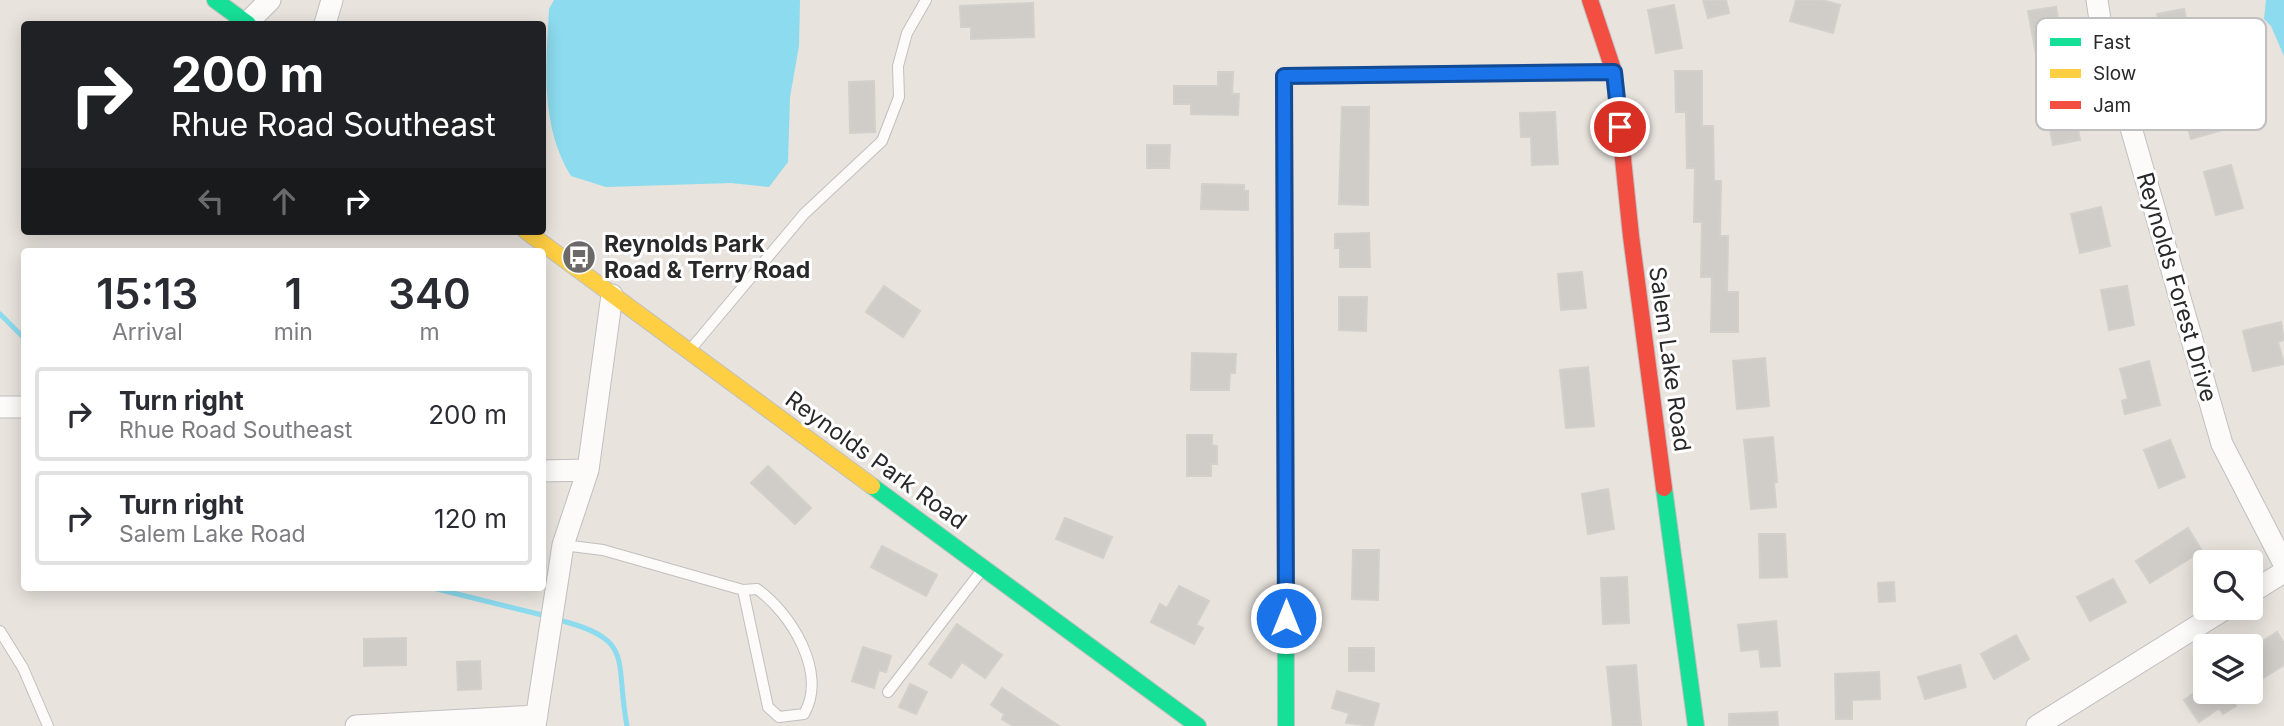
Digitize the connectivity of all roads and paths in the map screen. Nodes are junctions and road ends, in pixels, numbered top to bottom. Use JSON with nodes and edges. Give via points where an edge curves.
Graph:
{"nodes":[{"id":1,"x":215,"y":0,"type":"edge"},
{"id":2,"x":270,"y":0,"type":"edge"},
{"id":3,"x":332,"y":0,"type":"edge"},
{"id":4,"x":926,"y":0,"type":"edge"},
{"id":5,"x":1590,"y":0,"type":"edge"},
{"id":6,"x":2097,"y":0,"type":"edge"},
{"id":7,"x":2100,"y":18,"type":"edge"},
{"id":8,"x":243,"y":21,"type":"edge"},
{"id":9,"x":250,"y":21,"type":"edge"},
{"id":10,"x":326,"y":21,"type":"edge"},
{"id":11,"x":1614,"y":72,"type":"junction"},
{"id":12,"x":2132,"y":130,"type":"edge"},
{"id":13,"x":531,"y":235,"type":"edge"},
{"id":14,"x":612,"y":295,"type":"junction"},
{"id":15,"x":689,"y":351,"type":"junction"},
{"id":16,"x":0,"y":407,"type":"edge"},
{"id":17,"x":21,"y":407,"type":"edge"},
{"id":18,"x":588,"y":470,"type":"junction"},
{"id":19,"x":546,"y":471,"type":"edge"},
{"id":20,"x":563,"y":545,"type":"junction"},
{"id":21,"x":2284,"y":564,"type":"edge"},
{"id":22,"x":984,"y":568,"type":"junction"},
{"id":23,"x":2284,"y":572,"type":"edge"},
{"id":24,"x":2263,"y":585,"type":"edge"},
{"id":25,"x":743,"y":590,"type":"junction"},
{"id":26,"x":2207,"y":620,"type":"edge"},
{"id":27,"x":0,"y":631,"type":"edge"},
{"id":28,"x":888,"y":692,"type":"dead end"},
{"id":29,"x":536,"y":721,"type":"edge"},
{"id":30,"x":48,"y":726,"type":"edge"},
{"id":31,"x":356,"y":726,"type":"edge"},
{"id":32,"x":1198,"y":726,"type":"edge"},
{"id":33,"x":1286,"y":726,"type":"edge"},
{"id":34,"x":1696,"y":726,"type":"edge"},
{"id":35,"x":2037,"y":726,"type":"edge"}],
"edges":[{"from":1,"to":8,"type":"street"},
{"from":2,"to":9,"type":"street"},
{"from":3,"to":10,"type":"street"},
{"from":4,"to":15,"type":"lane","via":[[907,33],[898,66],[899,97],[882,141],[804,214]]},
{"from":5,"to":11,"type":"street","name":"Salem Lake Road"},
{"from":6,"to":7,"type":"street","name":"Reynolds Forest Drive"},
{"from":11,"to":33,"type":"street","via":[[1284,76]]},
{"from":11,"to":34,"type":"street","name":"Salem Lake Road","via":[[1631,236]]},
{"from":12,"to":21,"type":"street","name":"Reynolds Forest Drive","via":[[2222,444]]},
{"from":13,"to":14,"type":"street","name":"Reynolds Park Road"},
{"from":14,"to":15,"type":"street","name":"Reynolds Park Road"},
{"from":14,"to":18,"type":"street"},
{"from":15,"to":22,"type":"street","name":"Reynolds Park Road"},
{"from":16,"to":17,"type":"street"},
{"from":18,"to":19,"type":"street"},
{"from":18,"to":20,"type":"street"},
{"from":20,"to":25,"type":"lane","via":[[603,550]]},
{"from":20,"to":29,"type":"street"},
{"from":22,"to":28,"type":"lane"},
{"from":22,"to":32,"type":"street","name":"Reynolds Park Road"},
{"from":23,"to":24,"type":"street"},
{"from":25,"to":25,"type":"lane","via":[[768,707],[779,718],[804,713],[811,701],[811,679],[798,631],[773,600],[757,589]]},
{"from":26,"to":35,"type":"street"},
{"from":27,"to":30,"type":"lane","via":[[23,668]]},
{"from":29,"to":31,"type":"street"}]}
